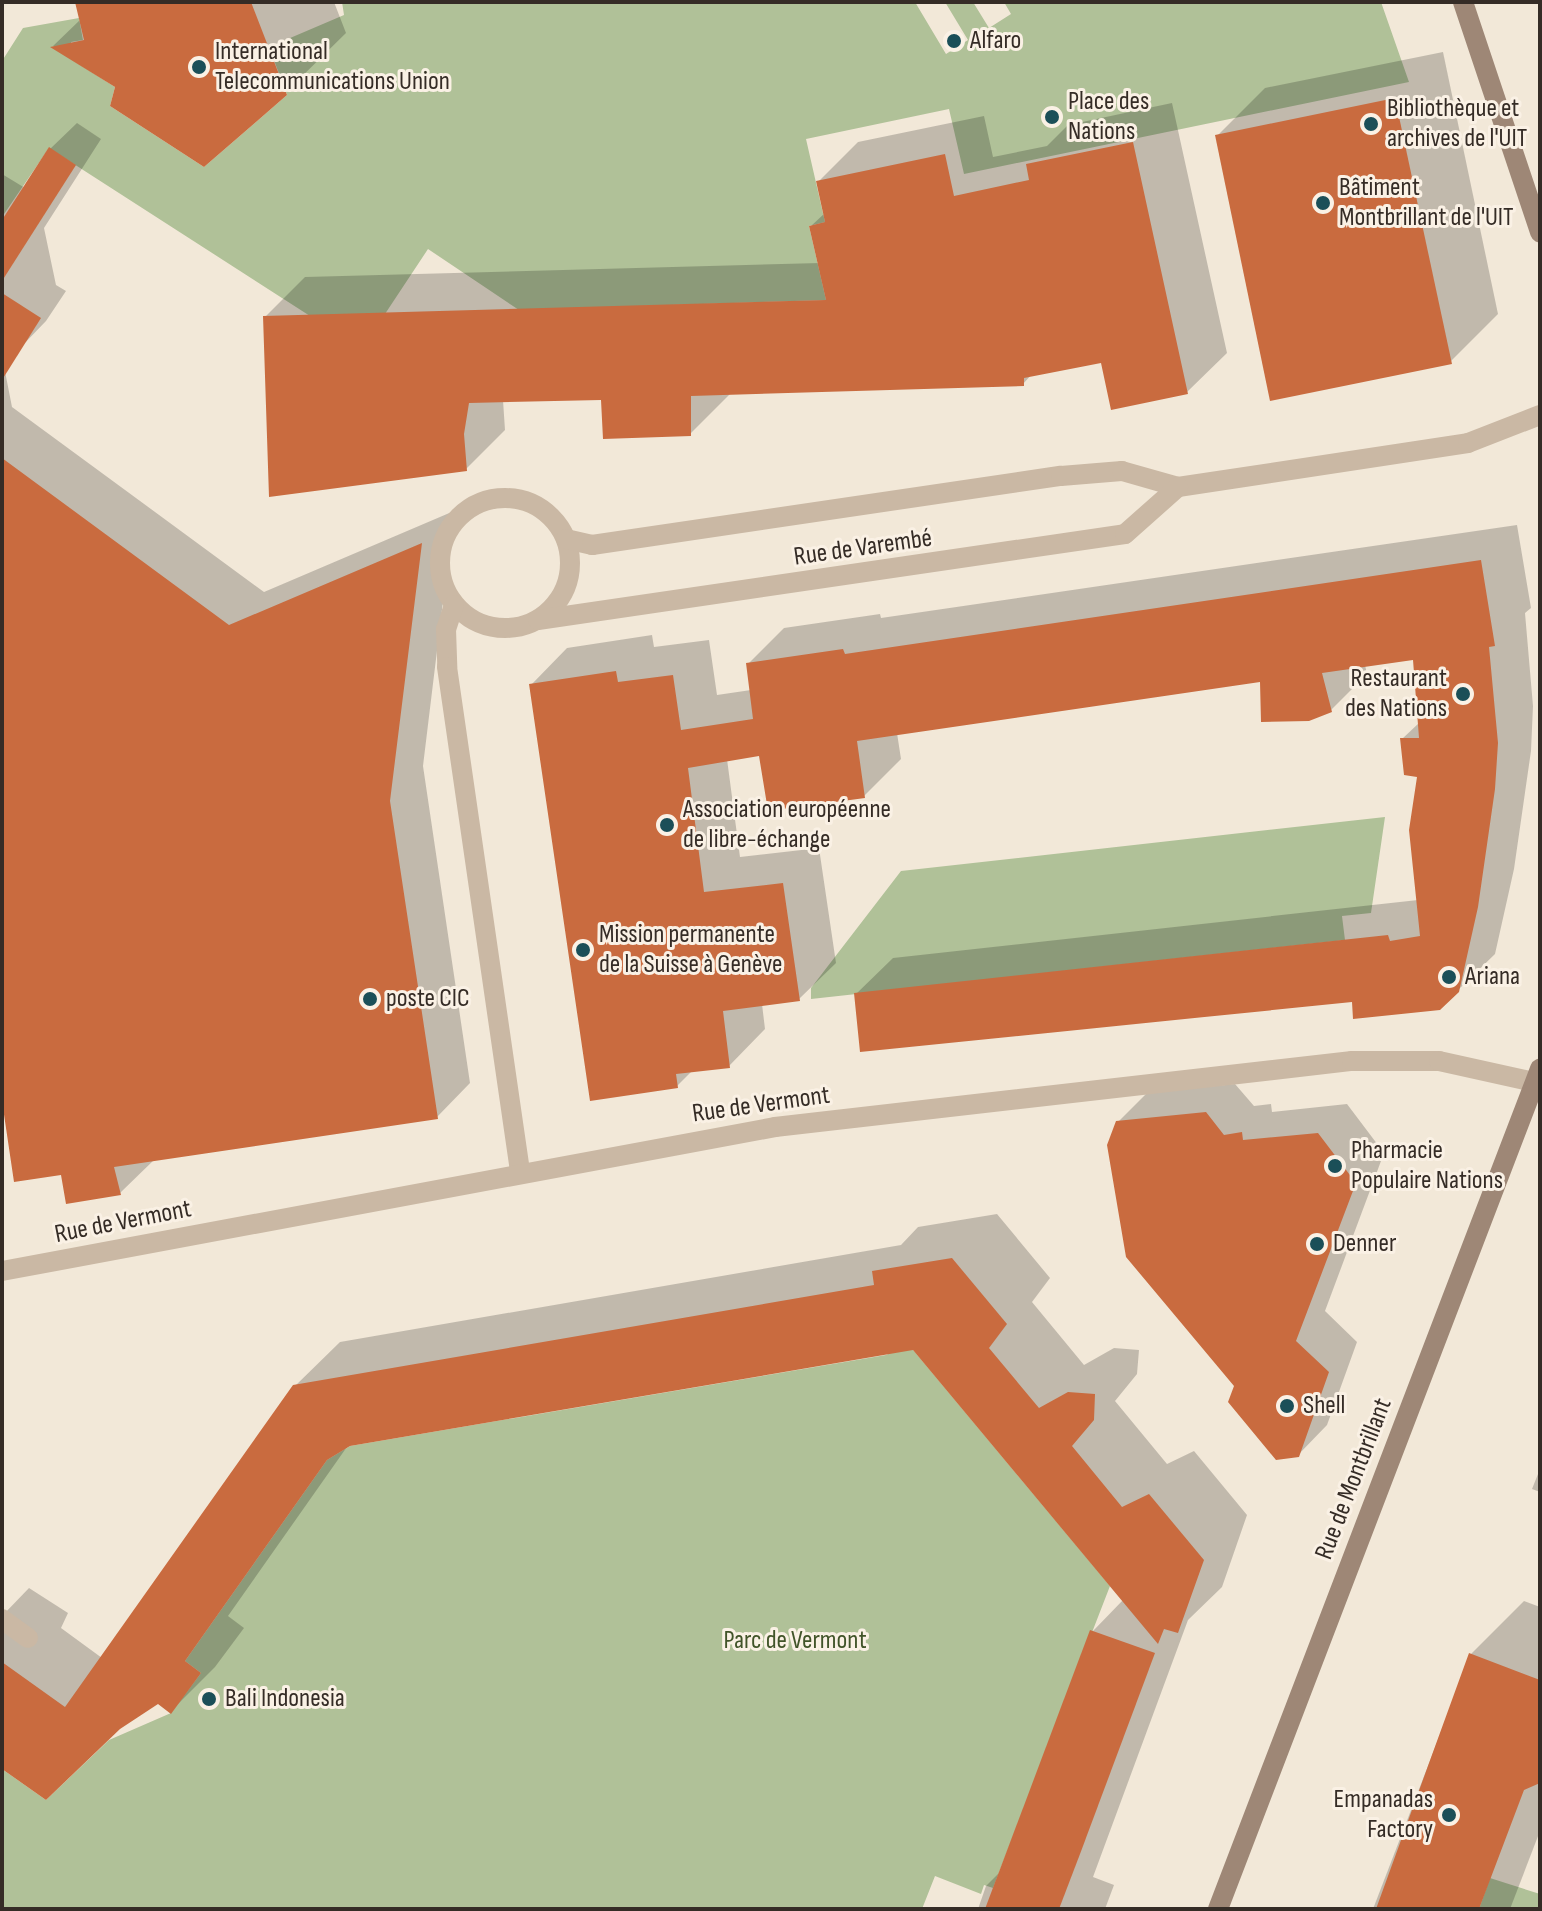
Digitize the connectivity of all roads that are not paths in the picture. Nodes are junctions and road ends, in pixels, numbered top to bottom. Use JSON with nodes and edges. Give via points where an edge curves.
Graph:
{"nodes":[{"id":1,"x":1463,"y":2,"type":"edge"},
{"id":2,"x":1540,"y":232,"type":"edge"},
{"id":3,"x":1540,"y":415,"type":"edge"},
{"id":4,"x":1178,"y":487,"type":"junction"},
{"id":5,"x":566,"y":539,"type":"junction"},
{"id":6,"x":454,"y":605,"type":"junction"},
{"id":7,"x":538,"y":620,"type":"junction"},
{"id":8,"x":1537,"y":1075,"type":"edge"},
{"id":9,"x":520,"y":1171,"type":"junction"},
{"id":10,"x":2,"y":1271,"type":"edge"},
{"id":11,"x":2,"y":1619,"type":"edge"},
{"id":12,"x":28,"y":1638,"type":"dead end"},
{"id":13,"x":1218,"y":1909,"type":"edge"}],
"edges":[{"from":1,"to":2,"type":"main road"},
{"from":3,"to":4,"type":"street","name":"Rue de Varembé","via":[[1468,443]]},
{"from":4,"to":5,"type":"street","name":"Rue de Varembé","via":[[1122,471],[1061,476],[592,545]]},
{"from":4,"to":7,"type":"street","name":"Rue de Varembé","via":[[1125,534]]},
{"from":5,"to":6,"type":"street","via":[[542,508],[525,500],[487,499],[469,507],[454,520],[439,557],[440,574]]},
{"from":5,"to":7,"type":"street","via":[[569,577],[552,608]]},
{"from":6,"to":7,"type":"street","via":[[484,625],[521,626]]},
{"from":6,"to":9,"type":"street","via":[[446,629],[447,667]]},
{"from":8,"to":9,"type":"street","name":"Rue de Vermont","via":[[1439,1061],[1352,1061],[775,1127]]},
{"from":8,"to":13,"type":"main road","name":"Rue de Montbrillant"},
{"from":9,"to":10,"type":"street","name":"Rue de Vermont"},
{"from":11,"to":12,"type":"street"}]}
